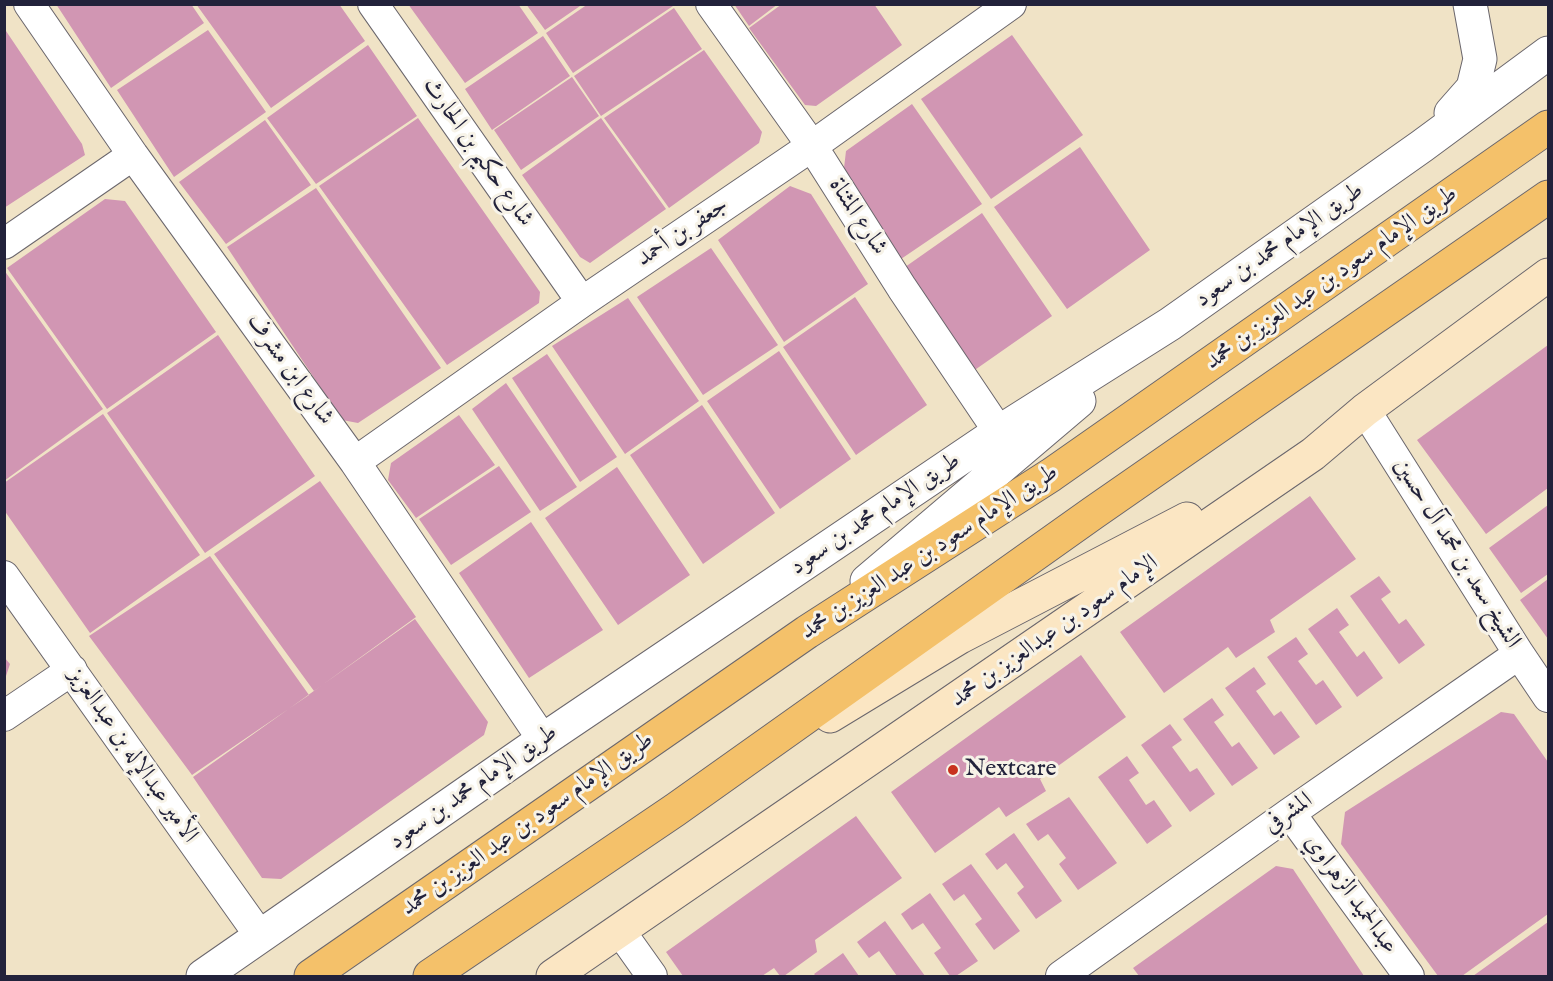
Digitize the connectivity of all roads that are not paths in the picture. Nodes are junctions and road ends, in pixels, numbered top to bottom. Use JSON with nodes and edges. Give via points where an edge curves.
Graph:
{"nodes":[{"id":1,"x":29,"y":4,"type":"edge"},
{"id":2,"x":373,"y":4,"type":"edge"},
{"id":3,"x":711,"y":4,"type":"edge"},
{"id":4,"x":1011,"y":4,"type":"edge"},
{"id":5,"x":1470,"y":4,"type":"edge"},
{"id":6,"x":1548,"y":53,"type":"edge"},
{"id":7,"x":1548,"y":127,"type":"edge"},
{"id":8,"x":812,"y":146,"type":"junction"},
{"id":9,"x":1422,"y":146,"type":"junction"},
{"id":10,"x":133,"y":154,"type":"junction"},
{"id":11,"x":1548,"y":197,"type":"edge"},
{"id":12,"x":4,"y":244,"type":"edge"},
{"id":13,"x":1548,"y":275,"type":"edge"},
{"id":14,"x":582,"y":302,"type":"junction"},
{"id":15,"x":1170,"y":324,"type":"junction"},
{"id":16,"x":1365,"y":410,"type":"junction"},
{"id":17,"x":999,"y":432,"type":"junction"},
{"id":18,"x":1312,"y":454,"type":"junction"},
{"id":19,"x":355,"y":462,"type":"junction"},
{"id":20,"x":4,"y":576,"type":"edge"},
{"id":21,"x":807,"y":632,"type":"junction"},
{"id":22,"x":1519,"y":654,"type":"junction"},
{"id":23,"x":72,"y":670,"type":"junction"},
{"id":24,"x":1548,"y":697,"type":"edge"},
{"id":25,"x":4,"y":716,"type":"edge"},
{"id":26,"x":543,"y":740,"type":"junction"},
{"id":27,"x":675,"y":810,"type":"junction"},
{"id":28,"x":1290,"y":813,"type":"junction"},
{"id":29,"x":620,"y":931,"type":"junction"},
{"id":30,"x":260,"y":936,"type":"junction"},
{"id":31,"x":203,"y":976,"type":"edge"},
{"id":32,"x":311,"y":976,"type":"edge"},
{"id":33,"x":430,"y":976,"type":"edge"},
{"id":34,"x":553,"y":976,"type":"edge"},
{"id":35,"x":652,"y":976,"type":"edge"},
{"id":36,"x":1061,"y":976,"type":"edge"},
{"id":37,"x":1409,"y":976,"type":"edge"}],
"edges":[{"from":1,"to":10,"type":"street","name":"شارع ابن مشرف"},
{"from":2,"to":14,"type":"street","name":"شارع حكيم بن الحارث"},
{"from":3,"to":8,"type":"street","name":"شارع المثناة"},
{"from":4,"to":8,"type":"street","name":"جعفر بن أحمد"},
{"from":5,"to":9,"type":"street","via":[[1480,59],[1473,88]]},
{"from":6,"to":9,"type":"street","name":"طريق الإمام محمد بن سعود"},
{"from":7,"to":21,"type":"main road","name":"طريق الإمام سعود بن عبد العزيز بن محمد","via":[[1051,475]]},
{"from":8,"to":14,"type":"street","name":"جعفر بن أحمد"},
{"from":8,"to":17,"type":"street","name":"شارع المثناة"},
{"from":9,"to":15,"type":"street","name":"طريق الإمام محمد بن سعود"},
{"from":10,"to":12,"type":"street"},
{"from":10,"to":19,"type":"street","name":"شارع ابن مشرف"},
{"from":11,"to":27,"type":"main road"},
{"from":13,"to":16,"type":"main road","name":"الإمام سعود بن عبدالعزيز بن محمد"},
{"from":14,"to":19,"type":"street","name":"جعفر بن أحمد"},
{"from":15,"to":17,"type":"street","name":"طريق الإمام محمد بن سعود"},
{"from":15,"to":21,"type":"street"},
{"from":16,"to":18,"type":"main road","name":"الإمام سعود بن عبدالعزيز بن محمد"},
{"from":16,"to":22,"type":"street","name":"الشيخ سعد بن محمد آل حسين"},
{"from":17,"to":26,"type":"street","name":"طريق الإمام محمد بن سعود"},
{"from":18,"to":27,"type":"main road","via":[[960,637]]},
{"from":18,"to":29,"type":"main road","name":"الإمام سعود بن عبدالعزيز بن محمد"},
{"from":19,"to":26,"type":"street","name":"شارع ابن مشرف"},
{"from":20,"to":23,"type":"street","name":"الأمير عبدالإله بن عبدالعزيز"},
{"from":21,"to":32,"type":"main road","name":"طريق الإمام سعود بن عبد العزيز بن محمد"},
{"from":22,"to":24,"type":"street","name":"الشيخ سعد بن محمد آل حسين"},
{"from":22,"to":28,"type":"street","name":"المشرفي"},
{"from":23,"to":25,"type":"street"},
{"from":23,"to":30,"type":"street","name":"الأمير عبدالإله بن عبدالعزيز"},
{"from":26,"to":30,"type":"street","name":"طريق الإمام محمد بن سعود"},
{"from":27,"to":33,"type":"main road"},
{"from":28,"to":36,"type":"street","name":"المشرفي"},
{"from":28,"to":37,"type":"street","name":"عبدالحميد الزهراوي"},
{"from":29,"to":34,"type":"main road","name":"الإمام سعود بن عبدالعزيز بن محمد"},
{"from":29,"to":35,"type":"street"},
{"from":30,"to":31,"type":"street","name":"طريق الإمام محمد بن سعود"}]}
